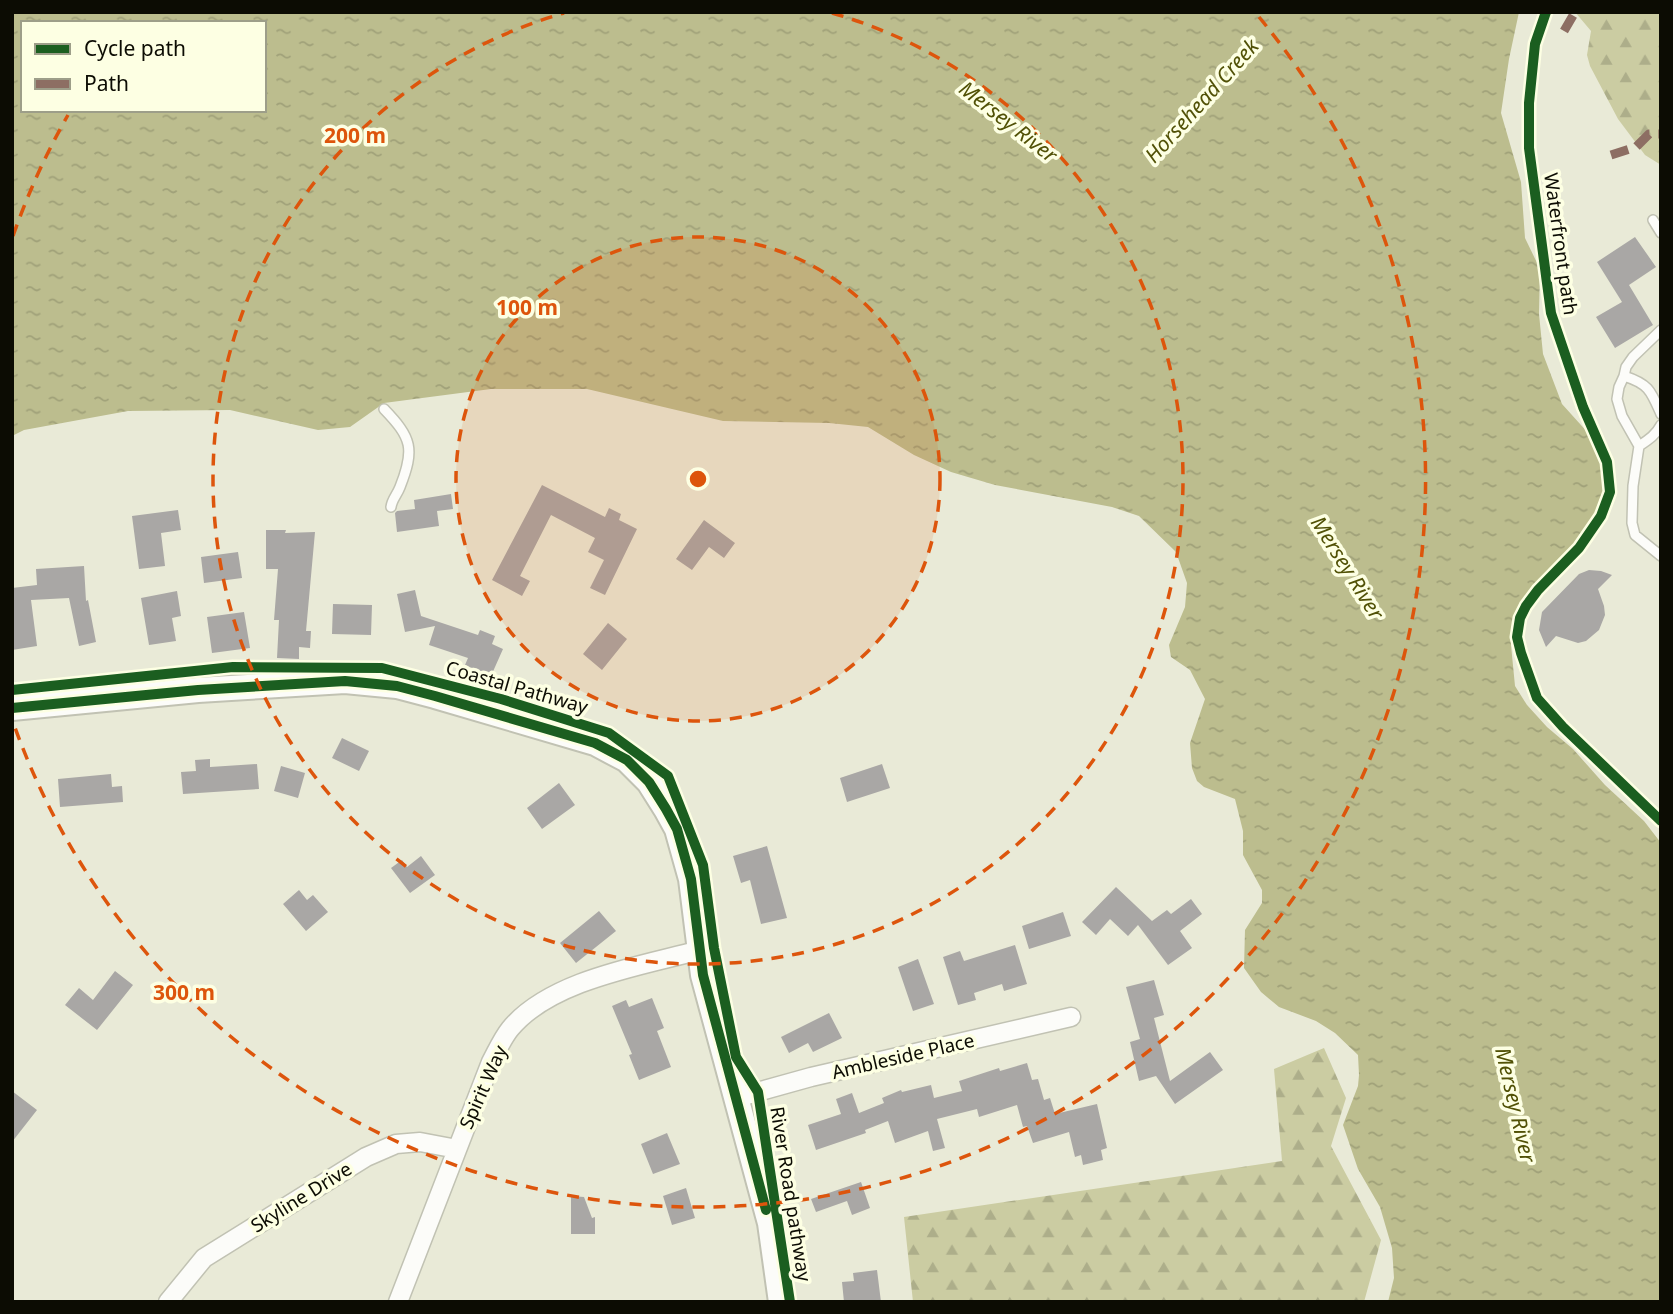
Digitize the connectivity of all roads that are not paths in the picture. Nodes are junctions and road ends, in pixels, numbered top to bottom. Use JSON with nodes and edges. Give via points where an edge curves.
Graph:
{"nodes":[{"id":1,"x":1653,"y":220,"type":"dead end"},
{"id":2,"x":1661,"y":233,"type":"edge"},
{"id":3,"x":1661,"y":330,"type":"edge"},
{"id":4,"x":1624,"y":376,"type":"junction"},
{"id":5,"x":384,"y":409,"type":"dead end"},
{"id":6,"x":1661,"y":414,"type":"edge"},
{"id":7,"x":1661,"y":425,"type":"edge"},
{"id":8,"x":1639,"y":446,"type":"junction"},
{"id":9,"x":391,"y":507,"type":"dead end"},
{"id":10,"x":1661,"y":556,"type":"edge"},
{"id":11,"x":12,"y":708,"type":"edge"},
{"id":12,"x":700,"y":950,"type":"junction"},
{"id":13,"x":1071,"y":1017,"type":"dead end"},
{"id":14,"x":736,"y":1098,"type":"junction"},
{"id":15,"x":457,"y":1149,"type":"junction"},
{"id":16,"x":168,"y":1302,"type":"edge"},
{"id":17,"x":398,"y":1302,"type":"edge"},
{"id":18,"x":780,"y":1302,"type":"edge"}],
"edges":[{"from":1,"to":2,"type":"lane"},
{"from":3,"to":4,"type":"lane","via":[[1633,357]]},
{"from":4,"to":6,"type":"lane","via":[[1650,390]]},
{"from":4,"to":8,"type":"lane","via":[[1617,399]]},
{"from":5,"to":9,"type":"lane","via":[[400,426],[410,451]]},
{"from":7,"to":8,"type":"lane"},
{"from":8,"to":10,"type":"lane","via":[[1632,523],[1636,535]]},
{"from":11,"to":12,"type":"main road","via":[[345,681],[397,686],[595,743],[627,760],[667,809],[691,879]]},
{"from":12,"to":14,"type":"main road"},
{"from":12,"to":15,"type":"street","name":"Spirit Way","via":[[568,988],[535,1006],[509,1030],[491,1062]]},
{"from":13,"to":14,"type":"street","name":"Ambleside Place"},
{"from":14,"to":18,"type":"main road","via":[[770,1223]]},
{"from":15,"to":16,"type":"street","name":"Skyline Drive","via":[[420,1142],[396,1144],[366,1157],[204,1258]]},
{"from":15,"to":17,"type":"street","name":"Spirit Way"}]}
